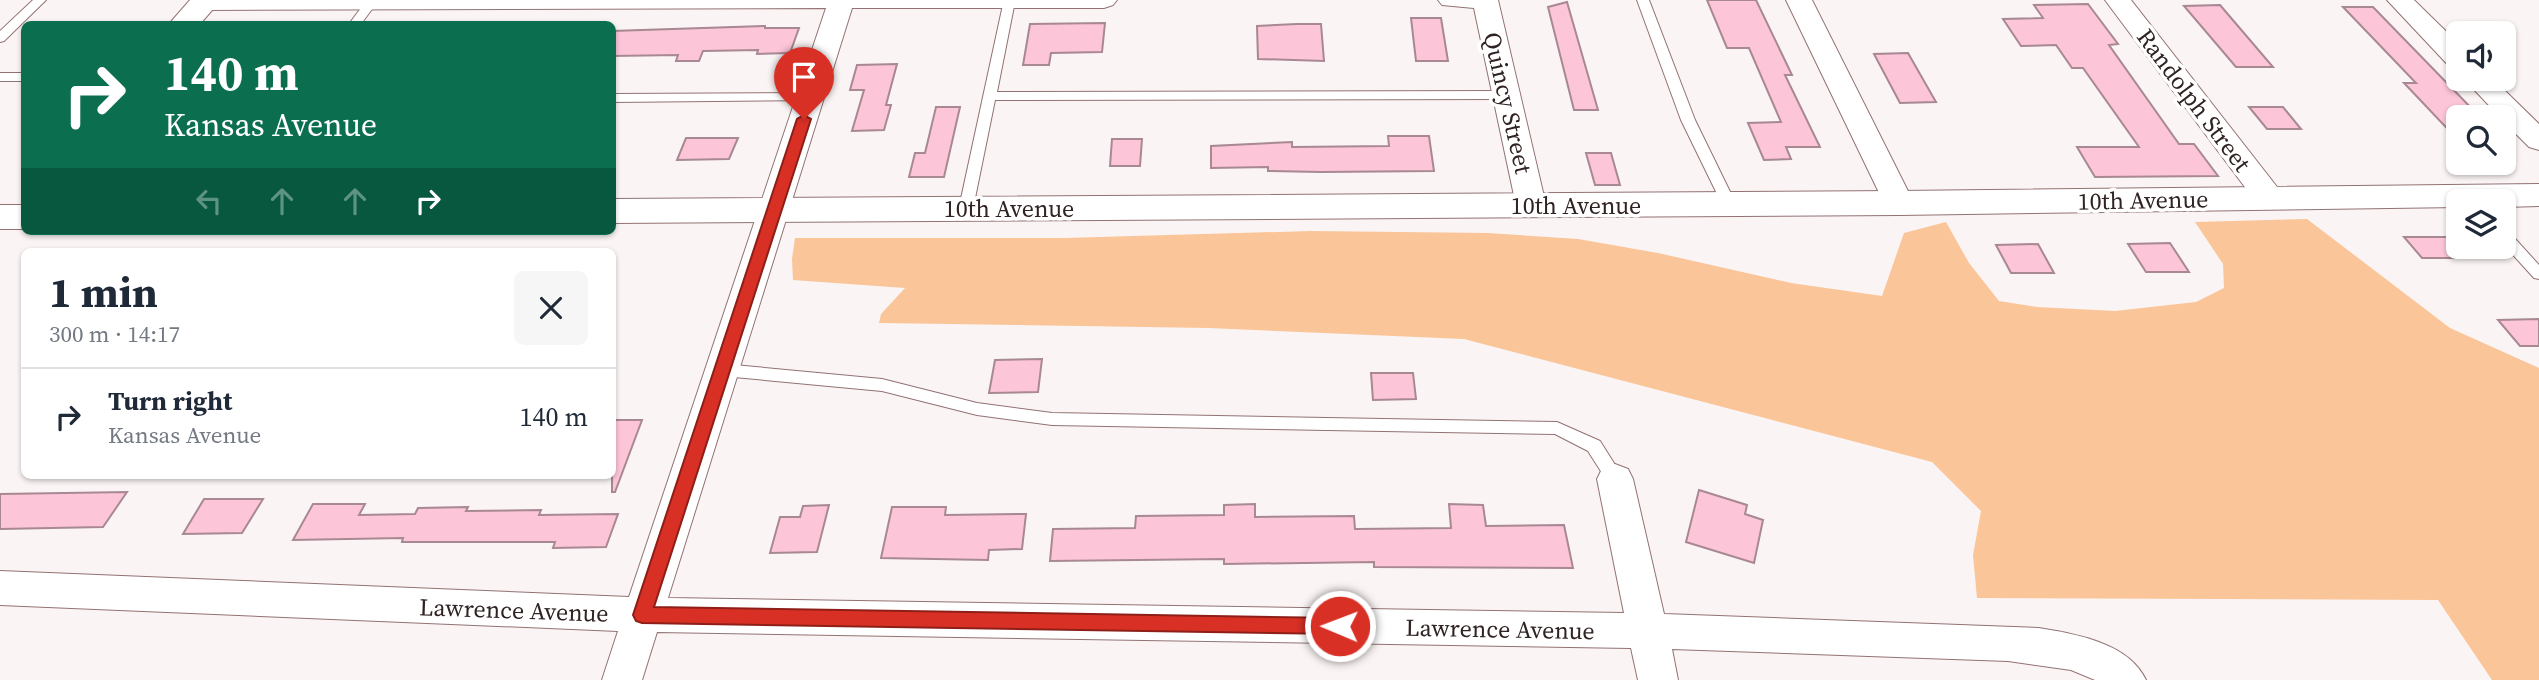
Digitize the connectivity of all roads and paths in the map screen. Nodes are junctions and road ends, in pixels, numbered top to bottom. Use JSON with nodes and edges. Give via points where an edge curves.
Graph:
{"nodes":[{"id":1,"x":40,"y":0,"type":"edge"},
{"id":2,"x":663,"y":0,"type":"edge"},
{"id":3,"x":842,"y":0,"type":"edge"},
{"id":4,"x":1104,"y":0,"type":"edge"},
{"id":5,"x":1451,"y":0,"type":"edge"},
{"id":6,"x":1485,"y":0,"type":"edge"},
{"id":7,"x":1643,"y":0,"type":"edge"},
{"id":8,"x":1799,"y":0,"type":"edge"},
{"id":9,"x":2118,"y":0,"type":"edge"},
{"id":10,"x":2400,"y":0,"type":"edge"},
{"id":11,"x":372,"y":1,"type":"edge"},
{"id":12,"x":1009,"y":1,"type":"edge"},
{"id":13,"x":198,"y":9,"type":"edge"},
{"id":14,"x":357,"y":21,"type":"edge"},
{"id":15,"x":0,"y":38,"type":"edge"},
{"id":16,"x":2446,"y":47,"type":"edge"},
{"id":17,"x":0,"y":77,"type":"edge"},
{"id":18,"x":21,"y":77,"type":"edge"},
{"id":19,"x":2490,"y":91,"type":"edge"},
{"id":20,"x":1506,"y":95,"type":"junction"},
{"id":21,"x":989,"y":96,"type":"junction"},
{"id":22,"x":811,"y":97,"type":"junction"},
{"id":23,"x":616,"y":98,"type":"edge"},
{"id":24,"x":2539,"y":141,"type":"edge"},
{"id":25,"x":2539,"y":195,"type":"edge"},
{"id":26,"x":2516,"y":196,"type":"edge"},
{"id":27,"x":2270,"y":199,"type":"junction"},
{"id":28,"x":2446,"y":199,"type":"edge"},
{"id":29,"x":1899,"y":203,"type":"junction"},
{"id":30,"x":1729,"y":204,"type":"junction"},
{"id":31,"x":1531,"y":205,"type":"junction"},
{"id":32,"x":966,"y":208,"type":"junction"},
{"id":33,"x":775,"y":210,"type":"junction"},
{"id":34,"x":616,"y":211,"type":"edge"},
{"id":35,"x":2516,"y":249,"type":"edge"},
{"id":36,"x":2539,"y":274,"type":"edge"},
{"id":37,"x":723,"y":370,"type":"junction"},
{"id":38,"x":1615,"y":479,"type":"joint"},
{"id":39,"x":0,"y":588,"type":"edge"},
{"id":40,"x":642,"y":615,"type":"junction"},
{"id":41,"x":1648,"y":631,"type":"junction"},
{"id":42,"x":2120,"y":674,"type":"edge"},
{"id":43,"x":622,"y":680,"type":"edge"},
{"id":44,"x":1658,"y":680,"type":"edge"}],
"edges":[{"from":1,"to":15,"type":"lane"},
{"from":2,"to":3,"type":"street"},
{"from":2,"to":11,"type":"street"},
{"from":3,"to":12,"type":"street"},
{"from":3,"to":22,"type":"street"},
{"from":4,"to":12,"type":"street"},
{"from":5,"to":6,"type":"street"},
{"from":6,"to":20,"type":"street","name":"Quincy Street"},
{"from":7,"to":30,"type":"lane","via":[[1688,120]]},
{"from":8,"to":29,"type":"street"},
{"from":9,"to":27,"type":"street","name":"Randolph Street"},
{"from":10,"to":16,"type":"street"},
{"from":11,"to":13,"type":"street"},
{"from":11,"to":14,"type":"lane"},
{"from":12,"to":21,"type":"lane"},
{"from":17,"to":18,"type":"lane"},
{"from":19,"to":24,"type":"street"},
{"from":20,"to":21,"type":"lane"},
{"from":20,"to":31,"type":"street","name":"Quincy Street"},
{"from":21,"to":32,"type":"lane"},
{"from":22,"to":23,"type":"lane"},
{"from":22,"to":33,"type":"street"},
{"from":25,"to":26,"type":"street","name":"10th Avenue"},
{"from":27,"to":28,"type":"street","name":"10th Avenue"},
{"from":27,"to":29,"type":"street","name":"10th Avenue"},
{"from":29,"to":30,"type":"street","name":"10th Avenue"},
{"from":30,"to":31,"type":"street","name":"10th Avenue"},
{"from":31,"to":32,"type":"street","name":"10th Avenue"},
{"from":32,"to":33,"type":"street","name":"10th Avenue"},
{"from":33,"to":34,"type":"street","name":"10th Avenue"},
{"from":33,"to":37,"type":"street"},
{"from":35,"to":36,"type":"lane"},
{"from":37,"to":38,"type":"lane","via":[[882,385],[977,409],[1052,419],[1557,428],[1594,446]]},
{"from":37,"to":40,"type":"street"},
{"from":38,"to":41,"type":"street"},
{"from":39,"to":40,"type":"street","name":"Lawrence Avenue"},
{"from":40,"to":41,"type":"street","name":"Lawrence Avenue"},
{"from":40,"to":43,"type":"street"},
{"from":41,"to":42,"type":"street","name":"Lawrence Avenue","via":[[2057,647]]},
{"from":41,"to":44,"type":"street"}]}
